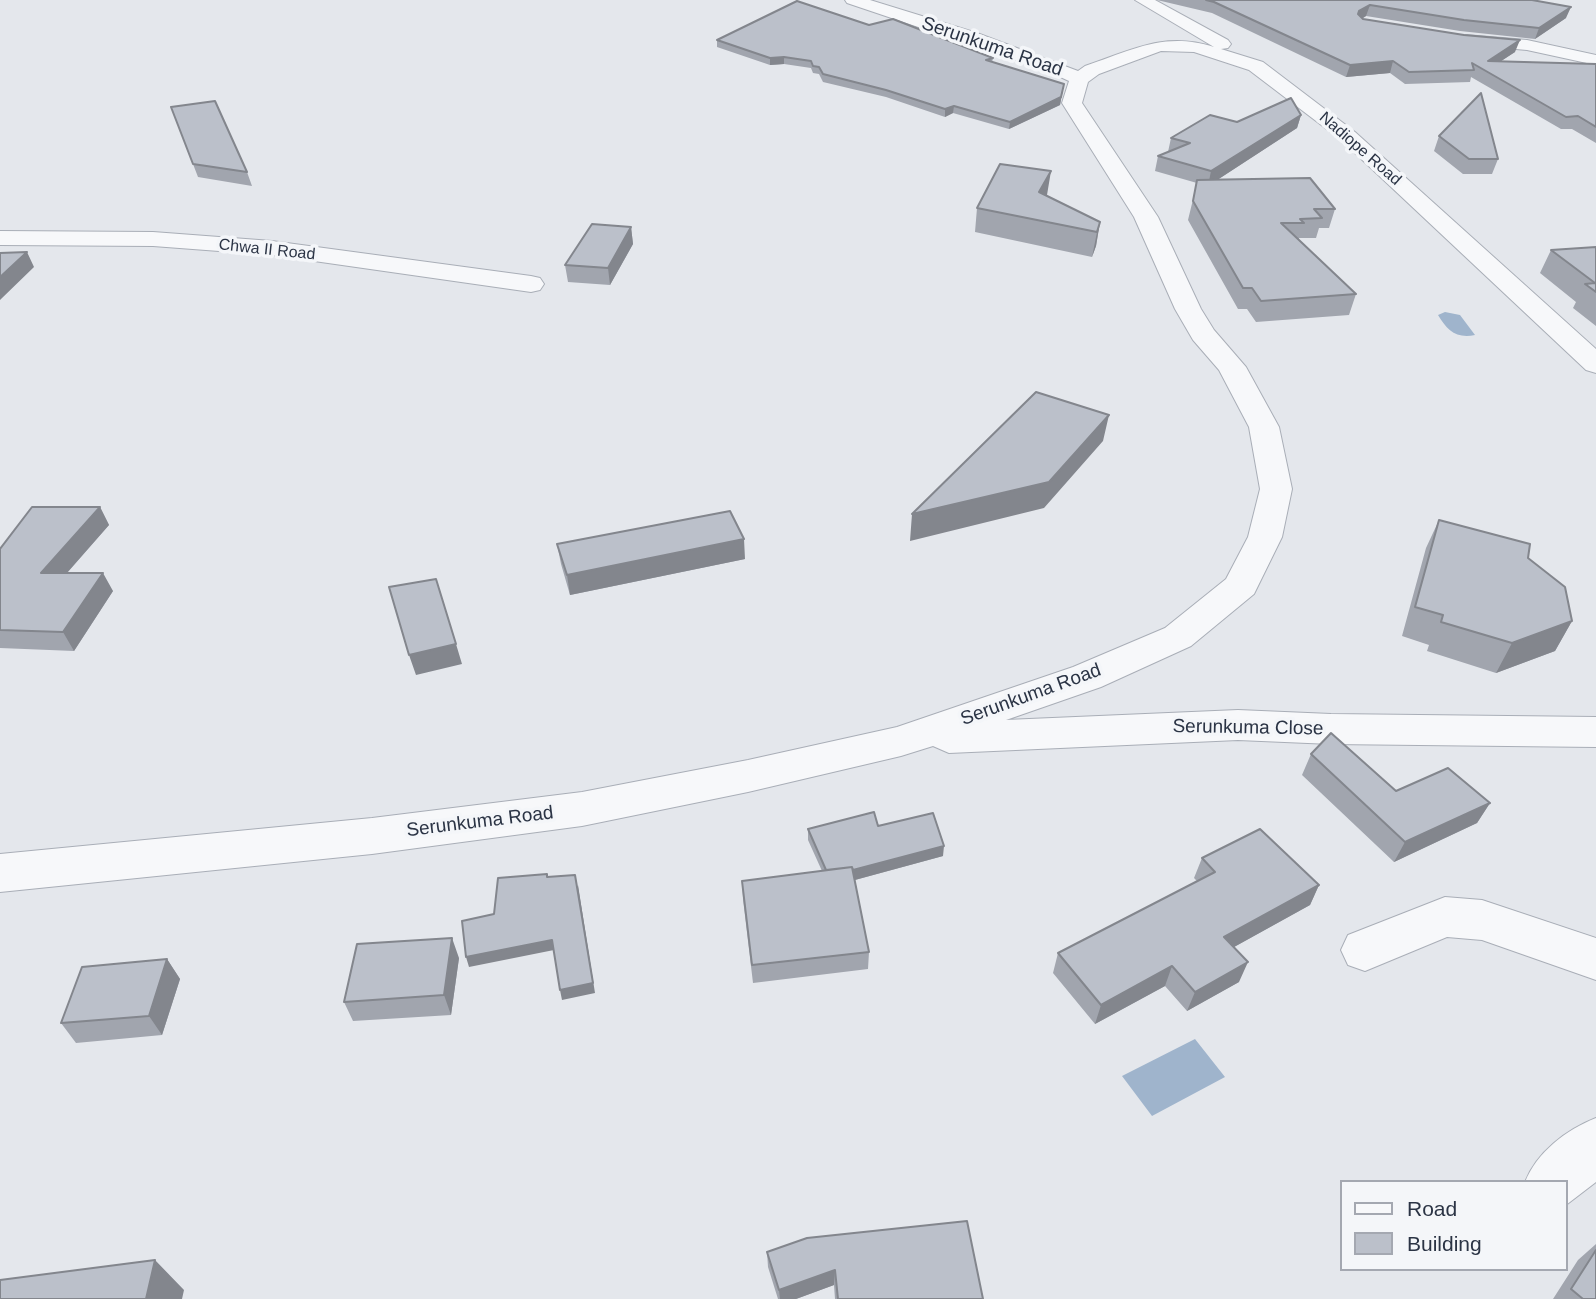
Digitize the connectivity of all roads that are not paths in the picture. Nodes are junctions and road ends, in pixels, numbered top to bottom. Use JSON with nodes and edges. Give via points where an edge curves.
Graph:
{"nodes":[{"id":1,"x":853,"y":0,"type":"edge"},
{"id":2,"x":1143,"y":0,"type":"edge"},
{"id":3,"x":1447,"y":37,"type":"edge"},
{"id":4,"x":1596,"y":60,"type":"edge"},
{"id":5,"x":1256,"y":66,"type":"junction"},
{"id":6,"x":1079,"y":79,"type":"junction"},
{"id":7,"x":0,"y":238,"type":"edge"},
{"id":8,"x":531,"y":284,"type":"dead end"},
{"id":9,"x":1596,"y":364,"type":"edge"},
{"id":10,"x":1596,"y":732,"type":"edge"},
{"id":11,"x":901,"y":741,"type":"junction"},
{"id":12,"x":0,"y":873,"type":"edge"},
{"id":13,"x":1366,"y":950,"type":"dead end"},
{"id":14,"x":1596,"y":958,"type":"edge"},
{"id":15,"x":1596,"y":1145,"type":"edge"},
{"id":16,"x":1555,"y":1180,"type":"edge"}],
"edges":[{"from":1,"to":6,"type":"street","name":"Serunkuma Road","via":[[971,37]]},
{"from":2,"to":5,"type":"street"},
{"from":3,"to":4,"type":"street","via":[[1527,45]]},
{"from":5,"to":6,"type":"street","name":"Nadiope Road","via":[[1196,47],[1159,46]]},
{"from":5,"to":9,"type":"street","name":"Nadiope Road","via":[[1348,136]]},
{"from":6,"to":11,"type":"street","name":"Serunkuma Road","via":[[1072,103],[1146,217],[1188,309],[1232,367],[1264,427],[1276,489],[1265,537],[1241,586],[1178,637],[1087,677]]},
{"from":7,"to":8,"type":"street","name":"Chwa II Road","via":[[153,239],[272,248]]},
{"from":10,"to":11,"type":"street","name":"Serunkuma Close","via":[[1238,725]]},
{"from":11,"to":12,"type":"street","name":"Serunkuma Road","via":[[582,809],[372,836]]},
{"from":13,"to":14,"type":"street","via":[[1445,917],[1482,920]]},
{"from":15,"to":16,"type":"street"}]}
